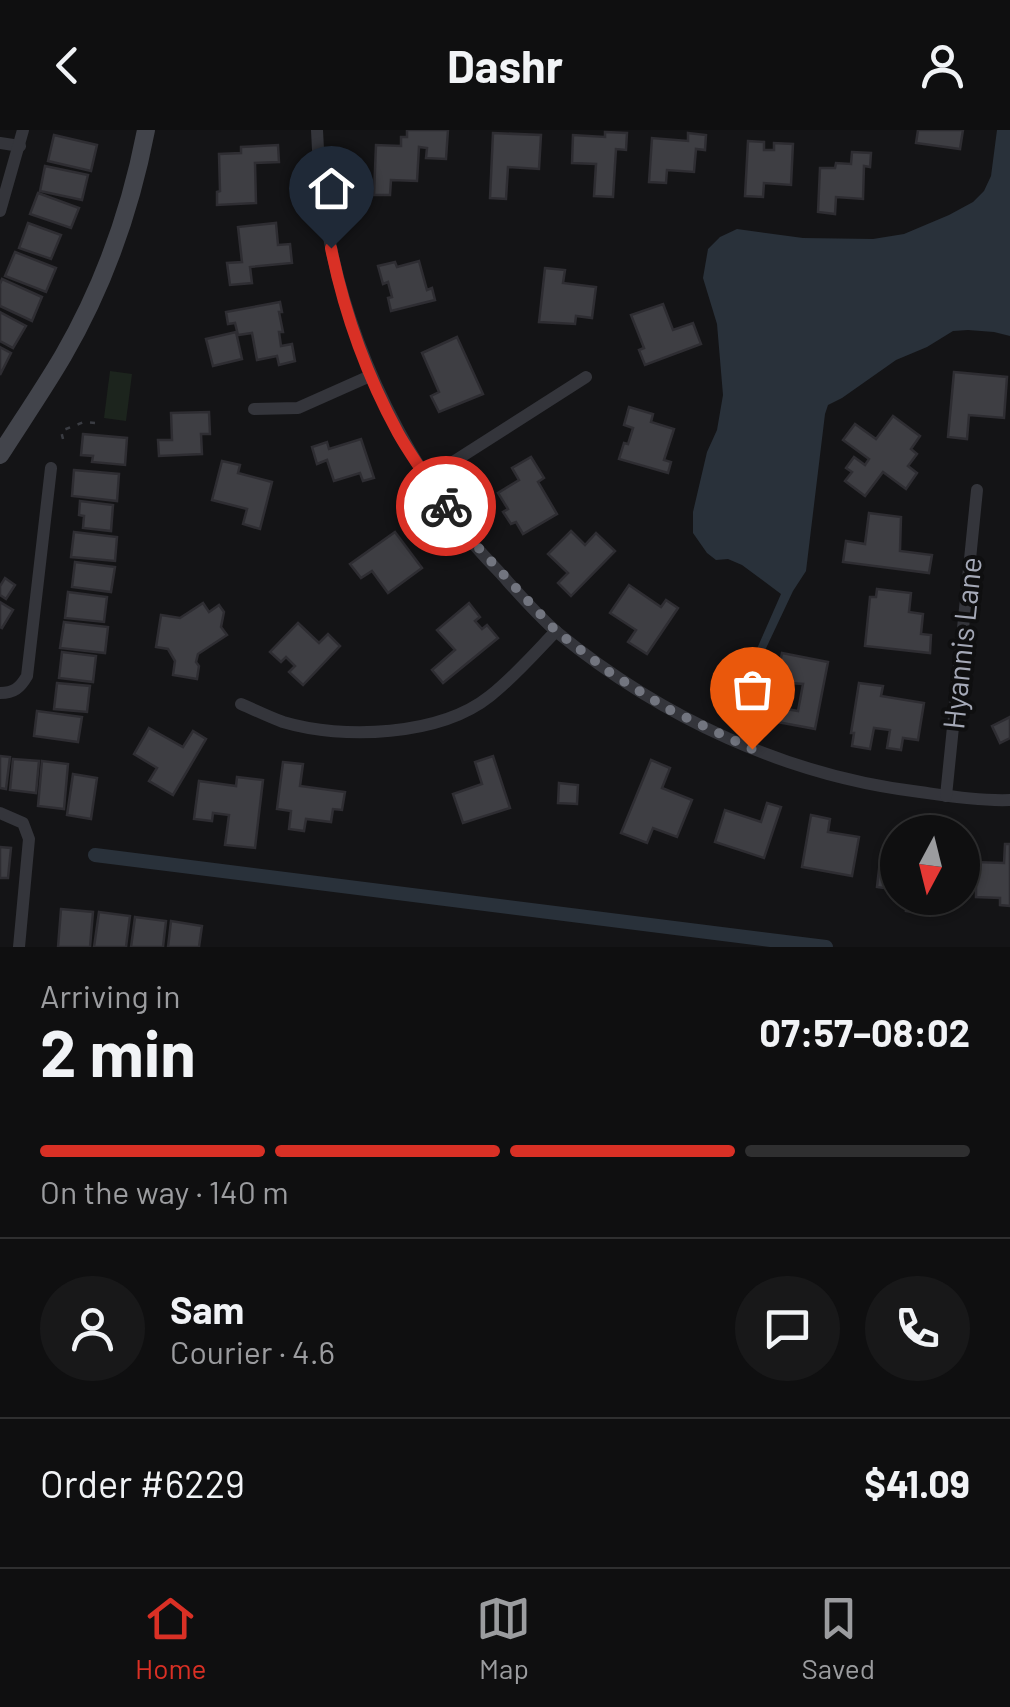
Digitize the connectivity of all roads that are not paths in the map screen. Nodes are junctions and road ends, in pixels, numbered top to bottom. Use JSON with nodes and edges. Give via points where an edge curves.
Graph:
{"nodes":[{"id":1,"x":23,"y":130,"type":"edge"},
{"id":2,"x":146,"y":130,"type":"edge"},
{"id":3,"x":317,"y":130,"type":"edge"},
{"id":4,"x":0,"y":143,"type":"edge"},
{"id":5,"x":20,"y":146,"type":"junction"},
{"id":6,"x":0,"y":210,"type":"edge"},
{"id":7,"x":370,"y":376,"type":"junction"},
{"id":8,"x":586,"y":376,"type":"dead end"},
{"id":9,"x":254,"y":410,"type":"dead end"},
{"id":10,"x":0,"y":455,"type":"edge"},
{"id":11,"x":51,"y":468,"type":"dead end"},
{"id":12,"x":428,"y":478,"type":"junction"},
{"id":13,"x":977,"y":490,"type":"dead end"},
{"id":14,"x":556,"y":631,"type":"junction"},
{"id":15,"x":0,"y":694,"type":"edge"},
{"id":16,"x":241,"y":704,"type":"dead end"},
{"id":17,"x":946,"y":796,"type":"junction"},
{"id":18,"x":1010,"y":800,"type":"edge"},
{"id":19,"x":0,"y":813,"type":"edge"},
{"id":20,"x":19,"y":947,"type":"edge"}],
"edges":[{"from":1,"to":5,"type":"street"},
{"from":2,"to":10,"type":"street","via":[[95,291]]},
{"from":3,"to":7,"type":"street","via":[[337,279]]},
{"from":4,"to":5,"type":"street"},
{"from":5,"to":6,"type":"street"},
{"from":7,"to":9,"type":"street","via":[[298,408]]},
{"from":7,"to":12,"type":"street"},
{"from":8,"to":12,"type":"street"},
{"from":11,"to":15,"type":"street","via":[[27,676]]},
{"from":12,"to":14,"type":"street","via":[[462,530]]},
{"from":13,"to":17,"type":"street","name":"Hyannis Lane"},
{"from":14,"to":16,"type":"street","via":[[488,699],[424,726],[392,732],[321,728]]},
{"from":14,"to":17,"type":"street","via":[[668,709],[782,762]]},
{"from":17,"to":18,"type":"street"},
{"from":19,"to":20,"type":"street","via":[[23,823],[29,839]]}]}
